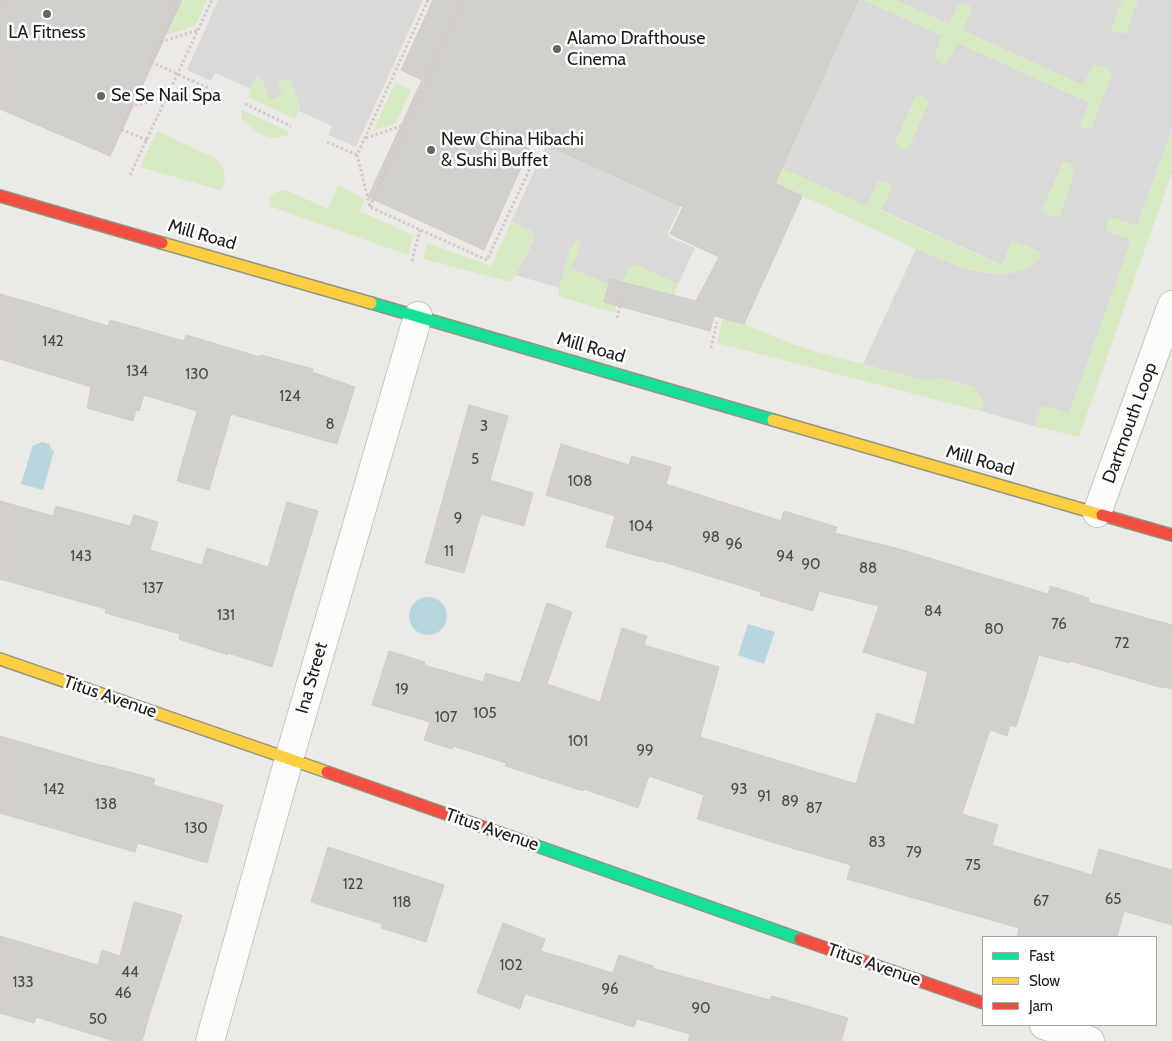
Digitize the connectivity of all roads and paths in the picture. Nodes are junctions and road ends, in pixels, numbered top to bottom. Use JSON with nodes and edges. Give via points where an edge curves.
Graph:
{"nodes":[{"id":1,"x":179,"y":0,"type":"edge"},
{"id":2,"x":212,"y":0,"type":"edge"},
{"id":3,"x":428,"y":0,"type":"edge"},
{"id":4,"x":462,"y":0,"type":"edge"},
{"id":5,"x":198,"y":30,"type":"junction"},
{"id":6,"x":160,"y":42,"type":"junction"},
{"id":7,"x":151,"y":62,"type":"junction"},
{"id":8,"x":178,"y":74,"type":"junction"},
{"id":9,"x":208,"y":88,"type":"dead end"},
{"id":10,"x":167,"y":97,"type":"junction"},
{"id":11,"x":245,"y":104,"type":"dead end"},
{"id":12,"x":130,"y":107,"type":"junction"},
{"id":13,"x":408,"y":124,"type":"junction"},
{"id":14,"x":291,"y":126,"type":"dead end"},
{"id":15,"x":365,"y":138,"type":"junction"},
{"id":16,"x":147,"y":140,"type":"junction"},
{"id":17,"x":327,"y":142,"type":"dead end"},
{"id":18,"x":357,"y":155,"type":"junction"},
{"id":19,"x":532,"y":164,"type":"dead end"},
{"id":20,"x":130,"y":175,"type":"dead end"},
{"id":21,"x":0,"y":196,"type":"edge"},
{"id":22,"x":370,"y":207,"type":"junction"},
{"id":23,"x":420,"y":230,"type":"junction"},
{"id":24,"x":412,"y":261,"type":"dead end"},
{"id":25,"x":623,"y":293,"type":"dead end"},
{"id":26,"x":1172,"y":305,"type":"edge"},
{"id":27,"x":418,"y":316,"type":"junction"},
{"id":28,"x":617,"y":318,"type":"dead end"},
{"id":29,"x":717,"y":322,"type":"dead end"},
{"id":30,"x":711,"y":348,"type":"dead end"},
{"id":31,"x":1097,"y":513,"type":"junction"},
{"id":32,"x":1172,"y":535,"type":"edge"},
{"id":33,"x":0,"y":659,"type":"edge"},
{"id":34,"x":289,"y":759,"type":"junction"},
{"id":35,"x":982,"y":1003,"type":"edge"},
{"id":36,"x":1047,"y":1026,"type":"edge"},
{"id":37,"x":210,"y":1041,"type":"edge"},
{"id":38,"x":1090,"y":1041,"type":"edge"}],
"edges":[{"from":1,"to":6,"type":"path"},
{"from":2,"to":5,"type":"path"},
{"from":3,"to":15,"type":"path"},
{"from":4,"to":13,"type":"path"},
{"from":5,"to":6,"type":"path"},
{"from":5,"to":8,"type":"path"},
{"from":6,"to":7,"type":"path"},
{"from":7,"to":8,"type":"path"},
{"from":7,"to":12,"type":"path"},
{"from":8,"to":9,"type":"path"},
{"from":8,"to":10,"type":"path"},
{"from":10,"to":12,"type":"path"},
{"from":10,"to":16,"type":"path"},
{"from":11,"to":14,"type":"path"},
{"from":12,"to":16,"type":"path","via":[[120,129]]},
{"from":13,"to":15,"type":"path"},
{"from":13,"to":22,"type":"path"},
{"from":15,"to":18,"type":"path"},
{"from":16,"to":20,"type":"path"},
{"from":17,"to":18,"type":"path"},
{"from":18,"to":22,"type":"path"},
{"from":19,"to":23,"type":"path","via":[[487,260]]},
{"from":21,"to":27,"type":"street","name":"Mill Road"},
{"from":22,"to":23,"type":"path"},
{"from":23,"to":24,"type":"path"},
{"from":25,"to":28,"type":"path"},
{"from":26,"to":31,"type":"street","name":"Dartmouth Loop"},
{"from":27,"to":31,"type":"street","name":"Mill Road"},
{"from":27,"to":34,"type":"street","name":"Ina Street"},
{"from":29,"to":30,"type":"path"},
{"from":31,"to":32,"type":"street","name":"Mill Road"},
{"from":33,"to":34,"type":"street","name":"Titus Avenue"},
{"from":34,"to":35,"type":"street","name":"Titus Avenue"},
{"from":34,"to":37,"type":"street","name":"Ina Street"},
{"from":36,"to":38,"type":"street"}]}
